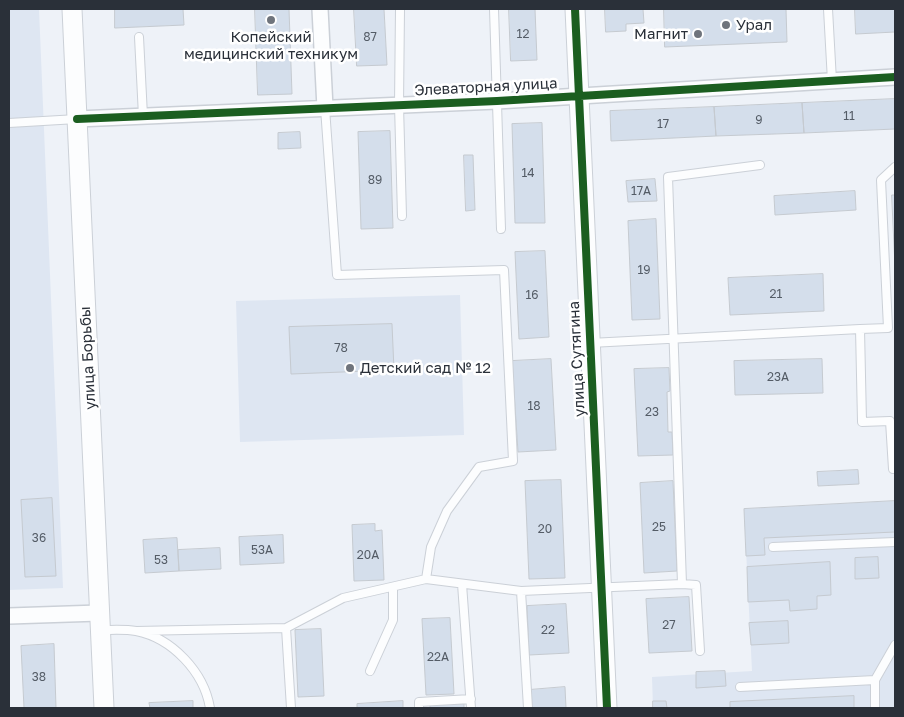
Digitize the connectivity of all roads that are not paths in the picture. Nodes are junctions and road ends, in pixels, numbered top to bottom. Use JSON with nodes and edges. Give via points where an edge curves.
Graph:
{"nodes":[{"id":1,"x":72,"y":9,"type":"edge"},
{"id":2,"x":320,"y":9,"type":"edge"},
{"id":3,"x":400,"y":9,"type":"edge"},
{"id":4,"x":494,"y":9,"type":"edge"},
{"id":5,"x":575,"y":9,"type":"edge"},
{"id":6,"x":828,"y":9,"type":"edge"},
{"id":7,"x":139,"y":37,"type":"dead end"},
{"id":8,"x":895,"y":77,"type":"edge"},
{"id":9,"x":832,"y":81,"type":"junction"},
{"id":10,"x":579,"y":96,"type":"junction"},
{"id":11,"x":497,"y":101,"type":"junction"},
{"id":12,"x":399,"y":105,"type":"junction"},
{"id":13,"x":325,"y":108,"type":"junction"},
{"id":14,"x":143,"y":116,"type":"junction"},
{"id":15,"x":78,"y":119,"type":"junction"},
{"id":16,"x":9,"y":123,"type":"edge"},
{"id":17,"x":760,"y":165,"type":"dead end"},
{"id":18,"x":895,"y":166,"type":"edge"},
{"id":19,"x":402,"y":216,"type":"dead end"},
{"id":20,"x":501,"y":229,"type":"dead end"},
{"id":21,"x":860,"y":329,"type":"junction"},
{"id":22,"x":673,"y":338,"type":"junction"},
{"id":23,"x":590,"y":343,"type":"junction"},
{"id":24,"x":893,"y":469,"type":"dead end"},
{"id":25,"x":895,"y":542,"type":"edge"},
{"id":26,"x":773,"y":547,"type":"dead end"},
{"id":27,"x":426,"y":579,"type":"junction"},
{"id":28,"x":462,"y":584,"type":"junction"},
{"id":29,"x":682,"y":584,"type":"junction"},
{"id":30,"x":393,"y":587,"type":"junction"},
{"id":31,"x":602,"y":588,"type":"junction"},
{"id":32,"x":521,"y":591,"type":"junction"},
{"id":33,"x":9,"y":616,"type":"edge"},
{"id":34,"x":100,"y":622,"type":"junction"},
{"id":35,"x":286,"y":628,"type":"junction"},
{"id":36,"x":136,"y":631,"type":"junction"},
{"id":37,"x":895,"y":645,"type":"edge"},
{"id":38,"x":700,"y":651,"type":"dead end"},
{"id":39,"x":370,"y":671,"type":"dead end"},
{"id":40,"x":876,"y":680,"type":"junction"},
{"id":41,"x":740,"y":687,"type":"dead end"},
{"id":42,"x":471,"y":699,"type":"junction"},
{"id":43,"x":104,"y":708,"type":"edge"},
{"id":44,"x":210,"y":708,"type":"edge"},
{"id":45,"x":291,"y":708,"type":"edge"},
{"id":46,"x":419,"y":708,"type":"edge"},
{"id":47,"x":471,"y":708,"type":"edge"},
{"id":48,"x":528,"y":708,"type":"edge"},
{"id":49,"x":607,"y":708,"type":"edge"},
{"id":50,"x":875,"y":708,"type":"edge"}],
"edges":[{"from":1,"to":15,"type":"street","name":"улица Борьбы"},
{"from":2,"to":13,"type":"street"},
{"from":3,"to":12,"type":"lane"},
{"from":4,"to":11,"type":"lane"},
{"from":5,"to":10,"type":"street","name":"улица Сутягина"},
{"from":6,"to":9,"type":"lane"},
{"from":7,"to":14,"type":"lane"},
{"from":8,"to":9,"type":"street","name":"Элеваторная улица"},
{"from":9,"to":10,"type":"street","name":"Элеваторная улица"},
{"from":10,"to":11,"type":"street","name":"Элеваторная улица"},
{"from":10,"to":23,"type":"street","name":"улица Сутягина"},
{"from":11,"to":12,"type":"street","name":"Элеваторная улица"},
{"from":11,"to":20,"type":"lane"},
{"from":12,"to":13,"type":"street","name":"Элеваторная улица"},
{"from":12,"to":19,"type":"lane"},
{"from":13,"to":14,"type":"street","name":"Элеваторная улица"},
{"from":13,"to":27,"type":"lane","via":[[337,275],[504,270],[513,461],[480,467],[446,511],[431,547]]},
{"from":14,"to":15,"type":"street","name":"Элеваторная улица"},
{"from":15,"to":16,"type":"lane"},
{"from":15,"to":34,"type":"street","name":"улица Борьбы"},
{"from":17,"to":22,"type":"lane","via":[[668,177]]},
{"from":18,"to":21,"type":"lane","via":[[881,180],[888,328]]},
{"from":21,"to":22,"type":"lane"},
{"from":21,"to":24,"type":"lane","via":[[862,422],[890,421]]},
{"from":22,"to":23,"type":"lane"},
{"from":22,"to":29,"type":"lane"},
{"from":23,"to":31,"type":"street","name":"улица Сутягина"},
{"from":25,"to":26,"type":"lane"},
{"from":27,"to":28,"type":"lane"},
{"from":27,"to":30,"type":"lane"},
{"from":28,"to":32,"type":"lane"},
{"from":28,"to":42,"type":"lane"},
{"from":29,"to":31,"type":"lane"},
{"from":29,"to":38,"type":"lane","via":[[696,585]]},
{"from":30,"to":35,"type":"lane","via":[[343,598]]},
{"from":30,"to":39,"type":"lane","via":[[393,620]]},
{"from":31,"to":32,"type":"lane"},
{"from":31,"to":49,"type":"street","name":"улица Сутягина"},
{"from":32,"to":48,"type":"lane"},
{"from":33,"to":34,"type":"street"},
{"from":34,"to":36,"type":"lane"},
{"from":34,"to":43,"type":"street","name":"улица Борьбы"},
{"from":35,"to":36,"type":"lane"},
{"from":35,"to":45,"type":"lane"},
{"from":36,"to":44,"type":"lane","via":[[167,644],[194,669]]},
{"from":37,"to":40,"type":"lane"},
{"from":40,"to":41,"type":"lane"},
{"from":40,"to":50,"type":"lane"},
{"from":42,"to":46,"type":"lane","via":[[418,702]]},
{"from":42,"to":47,"type":"lane"}]}
